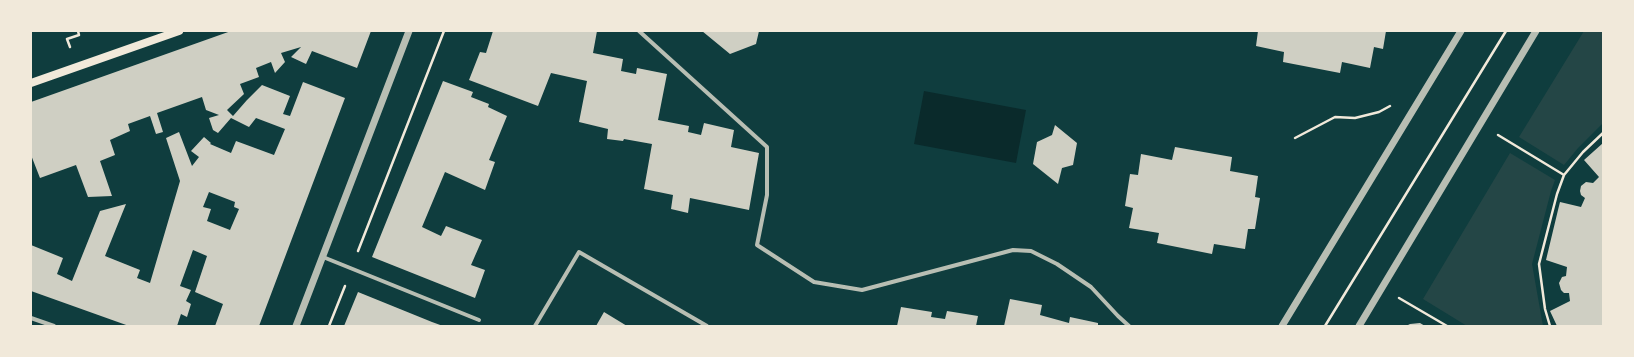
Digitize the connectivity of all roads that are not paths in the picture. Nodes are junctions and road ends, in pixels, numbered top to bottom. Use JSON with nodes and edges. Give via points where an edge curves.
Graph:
{"nodes":[{"id":1,"x":180,"y":31,"type":"edge"},
{"id":2,"x":409,"y":31,"type":"edge"},
{"id":3,"x":638,"y":31,"type":"edge"},
{"id":4,"x":1460,"y":31,"type":"edge"},
{"id":5,"x":1536,"y":31,"type":"edge"},
{"id":6,"x":31,"y":83,"type":"edge"},
{"id":7,"x":323,"y":257,"type":"junction"},
{"id":8,"x":31,"y":318,"type":"edge"},
{"id":9,"x":479,"y":320,"type":"dead end"},
{"id":10,"x":54,"y":326,"type":"edge"},
{"id":11,"x":296,"y":326,"type":"edge"},
{"id":12,"x":535,"y":326,"type":"edge"},
{"id":13,"x":707,"y":326,"type":"edge"},
{"id":14,"x":1129,"y":326,"type":"edge"},
{"id":15,"x":1282,"y":326,"type":"edge"},
{"id":16,"x":1359,"y":326,"type":"edge"}],
"edges":[{"from":1,"to":6,"type":"main road"},
{"from":2,"to":7,"type":"street"},
{"from":3,"to":14,"type":"street","via":[[767,147],[767,195],[757,245],[814,282],[862,290],[1013,250],[1031,251],[1057,264],[1091,287]]},
{"from":4,"to":15,"type":"street"},
{"from":5,"to":16,"type":"street"},
{"from":7,"to":9,"type":"street"},
{"from":7,"to":11,"type":"street"},
{"from":8,"to":10,"type":"street"},
{"from":12,"to":13,"type":"street","via":[[579,252]]}]}
